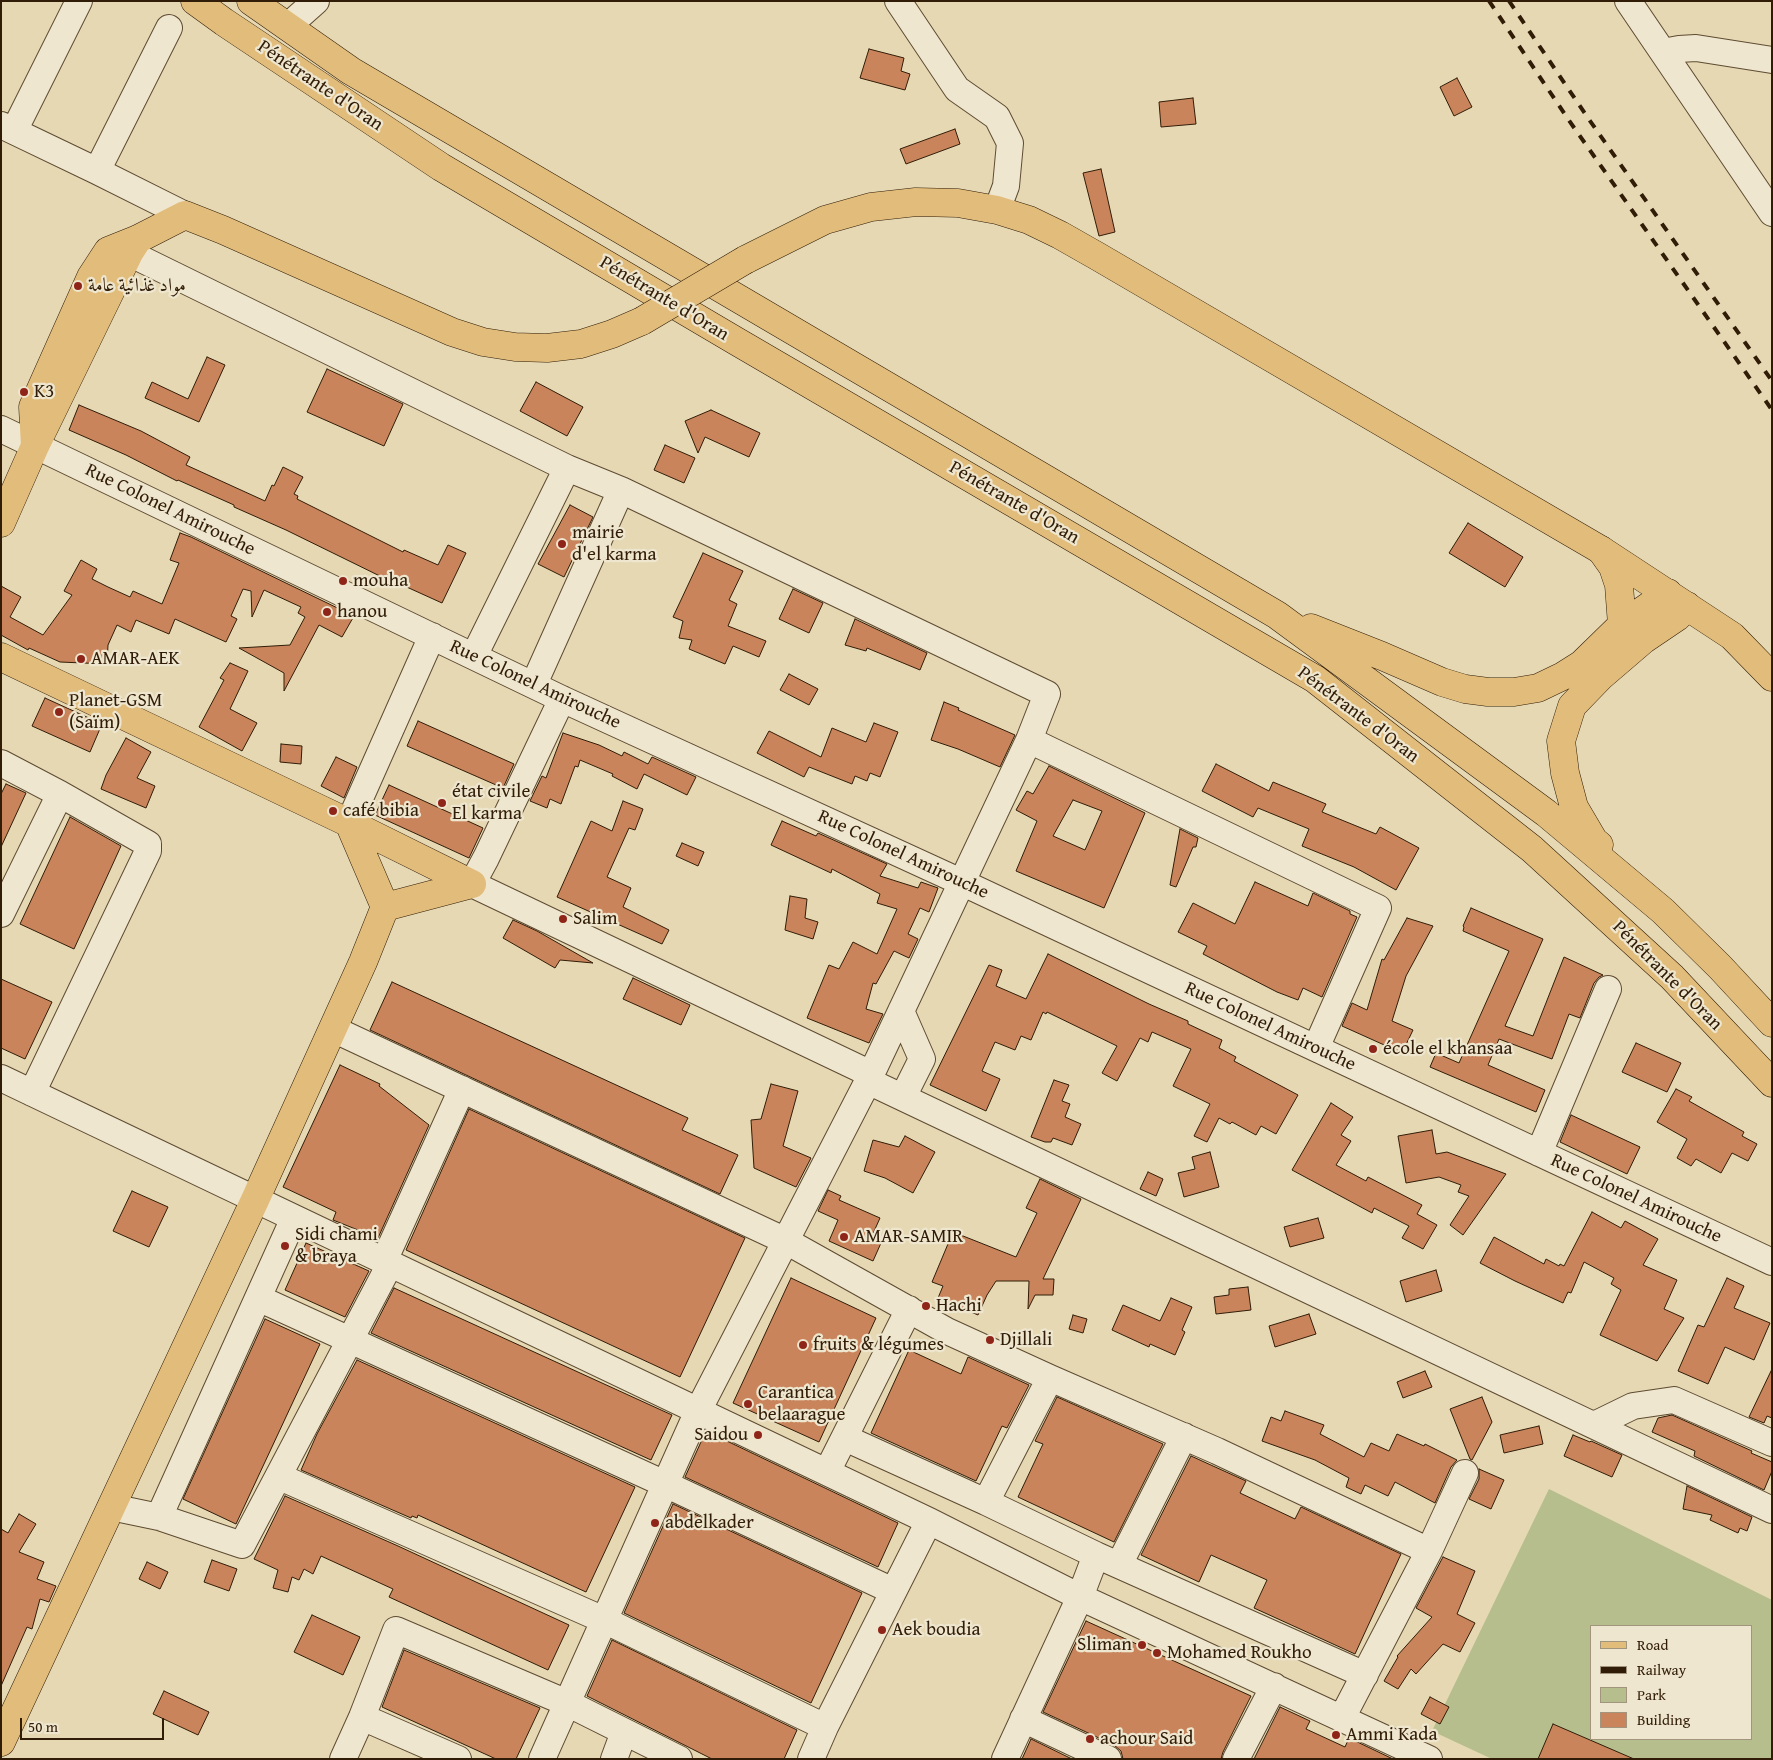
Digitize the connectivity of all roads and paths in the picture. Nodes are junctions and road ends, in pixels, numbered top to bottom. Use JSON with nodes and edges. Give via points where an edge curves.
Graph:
{"nodes":[{"id":1,"x":79,"y":1,"type":"edge"},
{"id":2,"x":196,"y":1,"type":"edge"},
{"id":3,"x":252,"y":1,"type":"edge"},
{"id":4,"x":316,"y":1,"type":"edge"},
{"id":5,"x":898,"y":1,"type":"edge"},
{"id":6,"x":1628,"y":1,"type":"edge"},
{"id":7,"x":288,"y":26,"type":"junction"},
{"id":8,"x":169,"y":28,"type":"dead end"},
{"id":9,"x":1662,"y":52,"type":"junction"},
{"id":10,"x":1772,"y":60,"type":"edge"},
{"id":11,"x":8,"y":128,"type":"edge"},
{"id":12,"x":97,"y":171,"type":"junction"},
{"id":13,"x":997,"y":210,"type":"junction"},
{"id":14,"x":1772,"y":213,"type":"edge"},
{"id":15,"x":185,"y":215,"type":"junction"},
{"id":16,"x":134,"y":246,"type":"junction"},
{"id":17,"x":33,"y":407,"type":"junction"},
{"id":18,"x":1,"y":428,"type":"edge"},
{"id":19,"x":35,"y":446,"type":"junction"},
{"id":20,"x":567,"y":468,"type":"junction"},
{"id":21,"x":9,"y":486,"type":"edge"},
{"id":22,"x":620,"y":490,"type":"junction"},
{"id":23,"x":1,"y":523,"type":"edge"},
{"id":24,"x":1601,"y":550,"type":"junction"},
{"id":25,"x":1678,"y":600,"type":"junction"},
{"id":26,"x":1277,"y":614,"type":"junction"},
{"id":27,"x":1622,"y":625,"type":"junction"},
{"id":28,"x":432,"y":636,"type":"junction"},
{"id":29,"x":474,"y":656,"type":"junction"},
{"id":30,"x":1,"y":658,"type":"edge"},
{"id":31,"x":1772,"y":677,"type":"edge"},
{"id":32,"x":534,"y":684,"type":"junction"},
{"id":33,"x":562,"y":698,"type":"junction"},
{"id":34,"x":1029,"y":740,"type":"junction"},
{"id":35,"x":1,"y":763,"type":"edge"},
{"id":36,"x":60,"y":794,"type":"junction"},
{"id":37,"x":349,"y":823,"type":"junction"},
{"id":38,"x":961,"y":882,"type":"junction"},
{"id":39,"x":472,"y":884,"type":"junction"},
{"id":40,"x":385,"y":907,"type":"junction"},
{"id":41,"x":1663,"y":911,"type":"junction"},
{"id":42,"x":1,"y":914,"type":"edge"},
{"id":43,"x":1608,"y":989,"type":"dead end"},
{"id":44,"x":901,"y":1011,"type":"junction"},
{"id":45,"x":1772,"y":1023,"type":"edge"},
{"id":46,"x":333,"y":1029,"type":"junction"},
{"id":47,"x":1316,"y":1048,"type":"junction"},
{"id":48,"x":1,"y":1078,"type":"edge"},
{"id":49,"x":870,"y":1078,"type":"junction"},
{"id":50,"x":1772,"y":1083,"type":"edge"},
{"id":51,"x":462,"y":1089,"type":"junction"},
{"id":52,"x":32,"y":1092,"type":"junction"},
{"id":53,"x":903,"y":1097,"type":"junction"},
{"id":54,"x":1539,"y":1153,"type":"junction"},
{"id":55,"x":255,"y":1200,"type":"junction"},
{"id":56,"x":294,"y":1218,"type":"junction"},
{"id":57,"x":786,"y":1241,"type":"junction"},
{"id":58,"x":387,"y":1262,"type":"junction"},
{"id":59,"x":1772,"y":1262,"type":"edge"},
{"id":60,"x":258,"y":1298,"type":"junction"},
{"id":61,"x":909,"y":1309,"type":"junction"},
{"id":62,"x":351,"y":1340,"type":"junction"},
{"id":63,"x":1050,"y":1378,"type":"junction"},
{"id":64,"x":698,"y":1411,"type":"junction"},
{"id":65,"x":1594,"y":1425,"type":"junction"},
{"id":66,"x":1184,"y":1436,"type":"junction"},
{"id":67,"x":845,"y":1438,"type":"junction"},
{"id":68,"x":1772,"y":1442,"type":"edge"},
{"id":69,"x":827,"y":1472,"type":"junction"},
{"id":70,"x":1465,"y":1473,"type":"dead end"},
{"id":71,"x":280,"y":1477,"type":"junction"},
{"id":72,"x":666,"y":1484,"type":"junction"},
{"id":73,"x":986,"y":1502,"type":"junction"},
{"id":74,"x":111,"y":1507,"type":"junction"},
{"id":75,"x":1772,"y":1510,"type":"edge"},
{"id":76,"x":159,"y":1517,"type":"junction"},
{"id":77,"x":929,"y":1521,"type":"junction"},
{"id":78,"x":1429,"y":1551,"type":"junction"},
{"id":79,"x":1108,"y":1560,"type":"junction"},
{"id":80,"x":893,"y":1591,"type":"junction"},
{"id":81,"x":1080,"y":1597,"type":"junction"},
{"id":82,"x":604,"y":1620,"type":"junction"},
{"id":83,"x":1365,"y":1675,"type":"junction"},
{"id":84,"x":1274,"y":1686,"type":"junction"},
{"id":85,"x":567,"y":1703,"type":"junction"},
{"id":86,"x":362,"y":1717,"type":"junction"},
{"id":87,"x":1342,"y":1718,"type":"junction"},
{"id":88,"x":1023,"y":1719,"type":"junction"},
{"id":89,"x":825,"y":1727,"type":"junction"},
{"id":90,"x":624,"y":1732,"type":"junction"},
{"id":91,"x":1,"y":1742,"type":"edge"},
{"id":92,"x":350,"y":1757,"type":"edge"},
{"id":93,"x":458,"y":1759,"type":"edge"},
{"id":94,"x":542,"y":1759,"type":"edge"},
{"id":95,"x":614,"y":1759,"type":"edge"},
{"id":96,"x":679,"y":1759,"type":"edge"},
{"id":97,"x":811,"y":1759,"type":"edge"},
{"id":98,"x":1005,"y":1759,"type":"edge"},
{"id":99,"x":1108,"y":1759,"type":"edge"},
{"id":100,"x":1236,"y":1759,"type":"edge"},
{"id":101,"x":1429,"y":1759,"type":"edge"}],
"edges":[{"from":1,"to":11,"type":"street"},
{"from":2,"to":50,"type":"main road","name":"Pénétrante d'Oran","via":[[441,167],[1315,679],[1532,849],[1672,977]]},
{"from":3,"to":7,"type":"main road","name":"Pénétrante d'Oran"},
{"from":4,"to":7,"type":"street"},
{"from":5,"to":13,"type":"street","via":[[957,89],[997,116],[1010,143],[1006,186]]},
{"from":6,"to":9,"type":"street"},
{"from":7,"to":26,"type":"main road","name":"Pénétrante d'Oran","via":[[350,71]]},
{"from":8,"to":12,"type":"street"},
{"from":9,"to":10,"type":"street","via":[[1696,48]]},
{"from":9,"to":14,"type":"street"},
{"from":11,"to":12,"type":"street"},
{"from":12,"to":15,"type":"street"},
{"from":13,"to":15,"type":"main road","bridge":true,"via":[[958,203],[916,202],[871,207],[825,220],[745,260],[642,321],[581,344],[547,348],[483,342],[452,332]]},
{"from":13,"to":24,"type":"main road","via":[[1029,220],[1067,239]]},
{"from":15,"to":16,"type":"main road"},
{"from":16,"to":17,"type":"main road","via":[[108,251],[91,277]]},
{"from":16,"to":19,"type":"main road"},
{"from":16,"to":20,"type":"street"},
{"from":17,"to":18,"type":"street"},
{"from":17,"to":19,"type":"main road"},
{"from":18,"to":19,"type":"street","name":"Rue Colonel Amirouche"},
{"from":19,"to":21,"type":"main road"},
{"from":19,"to":28,"type":"street","name":"Rue Colonel Amirouche"},
{"from":20,"to":22,"type":"street"},
{"from":20,"to":29,"type":"street"},
{"from":21,"to":23,"type":"main road"},
{"from":22,"to":32,"type":"street"},
{"from":22,"to":34,"type":"street","via":[[1047,694]]},
{"from":24,"to":25,"type":"main road"},
{"from":24,"to":27,"type":"main road","via":[[1613,567]]},
{"from":25,"to":27,"type":"main road"},
{"from":25,"to":31,"type":"main road","via":[[1732,636]]},
{"from":25,"to":41,"type":"main road","via":[[1677,617],[1644,640],[1572,706],[1561,741],[1574,807],[1594,841]]},
{"from":26,"to":27,"type":"main road","via":[[1442,682],[1488,692],[1538,688],[1563,676],[1582,664]]},
{"from":26,"to":41,"type":"main road","name":"Pénétrante d'Oran","via":[[1546,813]]},
{"from":28,"to":29,"type":"street","name":"Rue Colonel Amirouche"},
{"from":28,"to":37,"type":"street"},
{"from":29,"to":32,"type":"street","name":"Rue Colonel Amirouche"},
{"from":30,"to":37,"type":"main road"},
{"from":32,"to":33,"type":"street","name":"Rue Colonel Amirouche"},
{"from":33,"to":38,"type":"street","name":"Rue Colonel Amirouche"},
{"from":33,"to":39,"type":"street"},
{"from":34,"to":38,"type":"street"},
{"from":34,"to":47,"type":"street","via":[[1378,908]]},
{"from":35,"to":36,"type":"street"},
{"from":36,"to":42,"type":"street"},
{"from":36,"to":52,"type":"street","via":[[148,844],[148,851]]},
{"from":37,"to":39,"type":"main road"},
{"from":37,"to":40,"type":"main road"},
{"from":38,"to":44,"type":"street"},
{"from":38,"to":47,"type":"street","name":"Rue Colonel Amirouche"},
{"from":39,"to":40,"type":"main road"},
{"from":39,"to":49,"type":"street"},
{"from":40,"to":46,"type":"main road"},
{"from":41,"to":45,"type":"main road","name":"Pénétrante d'Oran"},
{"from":43,"to":54,"type":"street"},
{"from":44,"to":49,"type":"street"},
{"from":44,"to":53,"type":"street","via":[[922,1059]]},
{"from":46,"to":51,"type":"street"},
{"from":46,"to":55,"type":"main road"},
{"from":47,"to":54,"type":"street","name":"Rue Colonel Amirouche"},
{"from":48,"to":52,"type":"street"},
{"from":49,"to":53,"type":"street"},
{"from":49,"to":57,"type":"street"},
{"from":51,"to":57,"type":"street"},
{"from":51,"to":58,"type":"street"},
{"from":52,"to":55,"type":"street"},
{"from":53,"to":65,"type":"street"},
{"from":54,"to":59,"type":"street","name":"Rue Colonel Amirouche"},
{"from":55,"to":56,"type":"street"},
{"from":55,"to":74,"type":"main road"},
{"from":56,"to":58,"type":"street"},
{"from":56,"to":60,"type":"street"},
{"from":57,"to":61,"type":"street"},
{"from":57,"to":64,"type":"street"},
{"from":58,"to":62,"type":"street"},
{"from":58,"to":64,"type":"street"},
{"from":60,"to":62,"type":"street"},
{"from":60,"to":76,"type":"street"},
{"from":61,"to":63,"type":"street","via":[[948,1331]]},
{"from":61,"to":67,"type":"street"},
{"from":62,"to":71,"type":"street"},
{"from":62,"to":72,"type":"street"},
{"from":63,"to":66,"type":"street"},
{"from":63,"to":73,"type":"street"},
{"from":64,"to":69,"type":"street"},
{"from":64,"to":72,"type":"street"},
{"from":65,"to":68,"type":"street","via":[[1633,1406],[1674,1400]]},
{"from":65,"to":75,"type":"street"},
{"from":66,"to":78,"type":"street"},
{"from":66,"to":79,"type":"street"},
{"from":67,"to":69,"type":"street"},
{"from":67,"to":73,"type":"street"},
{"from":69,"to":77,"type":"street"},
{"from":70,"to":78,"type":"street"},
{"from":71,"to":76,"type":"street","via":[[242,1545]]},
{"from":71,"to":82,"type":"street"},
{"from":72,"to":80,"type":"street"},
{"from":72,"to":82,"type":"street"},
{"from":73,"to":79,"type":"street"},
{"from":74,"to":76,"type":"street"},
{"from":74,"to":91,"type":"main road"},
{"from":77,"to":80,"type":"street"},
{"from":77,"to":81,"type":"street"},
{"from":78,"to":83,"type":"street"},
{"from":79,"to":81,"type":"street"},
{"from":79,"to":83,"type":"street"},
{"from":80,"to":89,"type":"street"},
{"from":81,"to":84,"type":"street"},
{"from":81,"to":88,"type":"street"},
{"from":82,"to":85,"type":"street"},
{"from":82,"to":89,"type":"street"},
{"from":83,"to":87,"type":"street"},
{"from":84,"to":87,"type":"street"},
{"from":84,"to":100,"type":"street"},
{"from":85,"to":86,"type":"street","via":[[396,1630]]},
{"from":85,"to":90,"type":"street"},
{"from":85,"to":94,"type":"street"},
{"from":86,"to":92,"type":"street"},
{"from":86,"to":93,"type":"street"},
{"from":87,"to":101,"type":"street"},
{"from":88,"to":98,"type":"street"},
{"from":88,"to":99,"type":"street"},
{"from":89,"to":97,"type":"street"},
{"from":90,"to":95,"type":"street"},
{"from":90,"to":96,"type":"street"}]}
